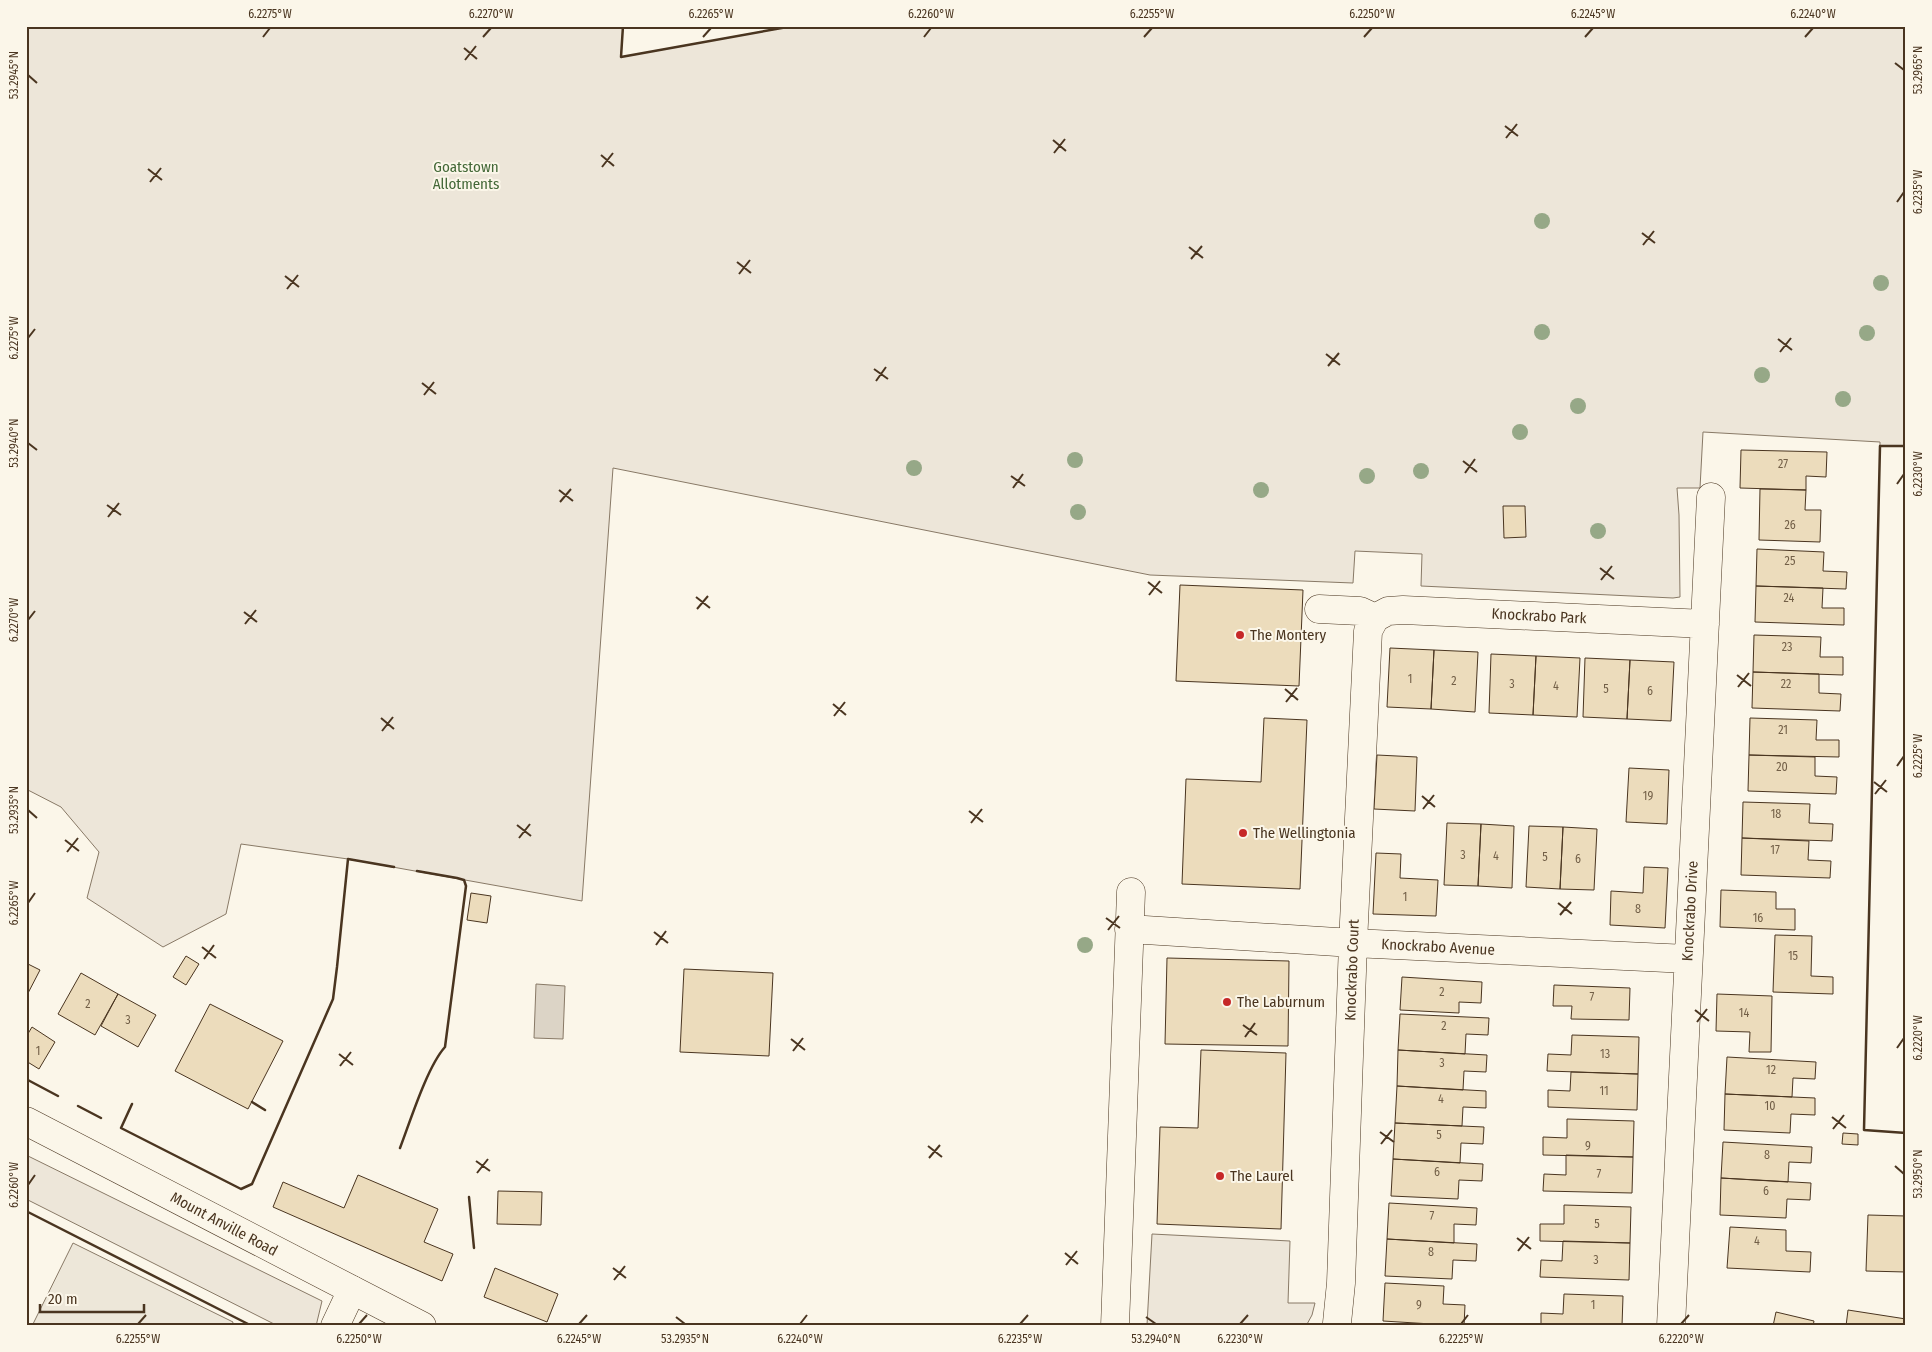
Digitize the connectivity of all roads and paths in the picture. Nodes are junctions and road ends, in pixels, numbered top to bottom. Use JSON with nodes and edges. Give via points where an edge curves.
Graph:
{"nodes":[{"id":1,"x":1711,"y":497,"type":"dead end"},
{"id":2,"x":1319,"y":609,"type":"dead end"},
{"id":3,"x":1375,"y":618,"type":"junction"},
{"id":4,"x":1705,"y":624,"type":"junction"},
{"id":5,"x":1131,"y":892,"type":"dead end"},
{"id":6,"x":1130,"y":929,"type":"junction"},
{"id":7,"x":1353,"y":943,"type":"junction"},
{"id":8,"x":1688,"y":959,"type":"junction"},
{"id":9,"x":26,"y":1121,"type":"edge"},
{"id":10,"x":352,"y":1290,"type":"junction"},
{"id":11,"x":1337,"y":1323,"type":"dead end"},
{"id":12,"x":335,"y":1326,"type":"edge"},
{"id":13,"x":422,"y":1326,"type":"edge"},
{"id":14,"x":1115,"y":1326,"type":"edge"},
{"id":15,"x":1671,"y":1326,"type":"edge"}],
"edges":[{"from":1,"to":4,"type":"street","name":"Knockrabo Drive"},
{"from":2,"to":3,"type":"street","via":[[1360,611]]},
{"from":3,"to":4,"type":"street","name":"Knockrabo Park","via":[[1388,611],[1403,610]]},
{"from":3,"to":7,"type":"street","name":"Knockrabo Court","via":[[1368,631]]},
{"from":4,"to":8,"type":"street","name":"Knockrabo Drive"},
{"from":5,"to":6,"type":"street"},
{"from":6,"to":7,"type":"street","name":"Knockrabo Avenue"},
{"from":6,"to":14,"type":"street"},
{"from":7,"to":8,"type":"street","name":"Knockrabo Avenue"},
{"from":7,"to":11,"type":"street","name":"Knockrabo Court"},
{"from":8,"to":15,"type":"street","name":"Knockrabo Drive"},
{"from":9,"to":10,"type":"street","name":"Mount Anville Road"},
{"from":10,"to":12,"type":"street"},
{"from":10,"to":13,"type":"street","name":"Mount Anville Road"}]}
